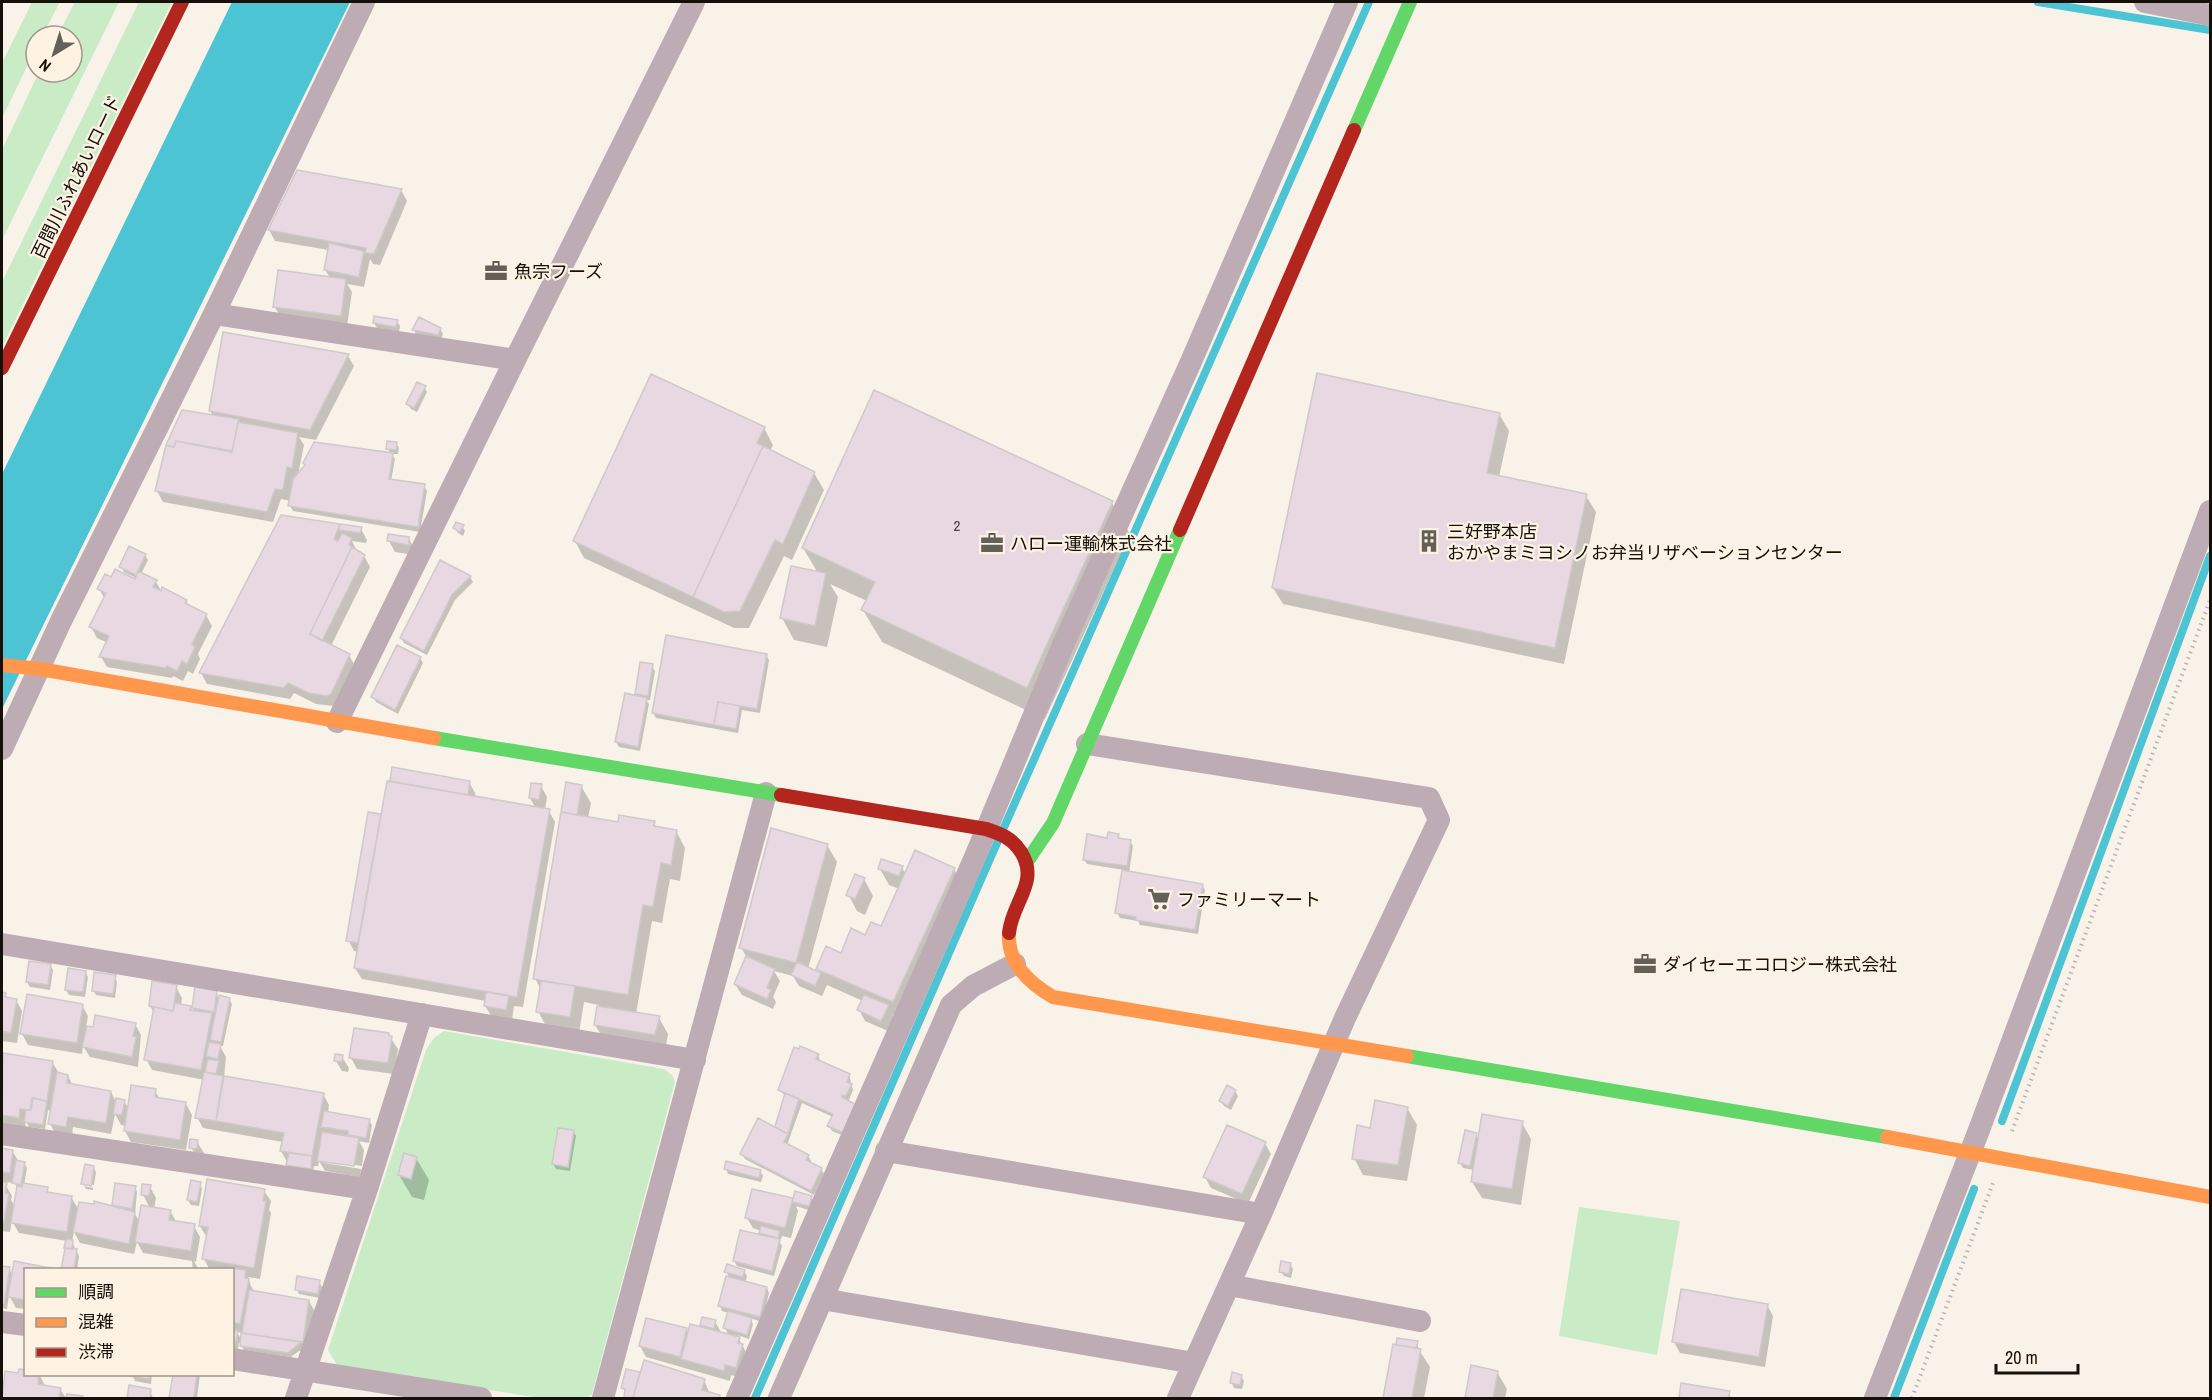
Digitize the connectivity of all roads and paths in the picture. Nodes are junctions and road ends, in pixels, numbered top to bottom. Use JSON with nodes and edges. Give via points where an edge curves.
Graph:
{"nodes":[{"id":1,"x":182,"y":2,"type":"edge"},
{"id":2,"x":364,"y":2,"type":"edge"},
{"id":3,"x":694,"y":2,"type":"edge"},
{"id":4,"x":1347,"y":2,"type":"edge"},
{"id":5,"x":1410,"y":2,"type":"edge"},
{"id":6,"x":2145,"y":2,"type":"edge"},
{"id":7,"x":2211,"y":15,"type":"edge"},
{"id":8,"x":214,"y":314,"type":"junction"},
{"id":9,"x":515,"y":360,"type":"junction"},
{"id":10,"x":2,"y":368,"type":"edge"},
{"id":11,"x":2211,"y":511,"type":"edge"},
{"id":12,"x":2211,"y":600,"type":"edge"},
{"id":13,"x":2,"y":665,"type":"edge"},
{"id":14,"x":40,"y":669,"type":"junction"},
{"id":15,"x":337,"y":722,"type":"junction"},
{"id":16,"x":1087,"y":744,"type":"junction"},
{"id":17,"x":2,"y":749,"type":"edge"},
{"id":18,"x":766,"y":793,"type":"junction"},
{"id":19,"x":989,"y":830,"type":"junction"},
{"id":20,"x":1026,"y":862,"type":"junction"},
{"id":21,"x":2,"y":944,"type":"edge"},
{"id":22,"x":1015,"y":964,"type":"junction"},
{"id":23,"x":422,"y":1014,"type":"junction"},
{"id":24,"x":1334,"y":1044,"type":"junction"},
{"id":25,"x":696,"y":1059,"type":"junction"},
{"id":26,"x":2,"y":1134,"type":"edge"},
{"id":27,"x":2010,"y":1134,"type":"dead end"},
{"id":28,"x":886,"y":1151,"type":"junction"},
{"id":29,"x":1971,"y":1151,"type":"junction"},
{"id":30,"x":1993,"y":1182,"type":"dead end"},
{"id":31,"x":367,"y":1189,"type":"junction"},
{"id":32,"x":2211,"y":1197,"type":"edge"},
{"id":33,"x":1261,"y":1214,"type":"junction"},
{"id":34,"x":1229,"y":1285,"type":"junction"},
{"id":35,"x":822,"y":1299,"type":"junction"},
{"id":36,"x":1420,"y":1321,"type":"dead end"},
{"id":37,"x":2,"y":1322,"type":"edge"},
{"id":38,"x":24,"y":1325,"type":"edge"},
{"id":39,"x":234,"y":1359,"type":"edge"},
{"id":40,"x":1194,"y":1363,"type":"junction"},
{"id":41,"x":306,"y":1371,"type":"junction"},
{"id":42,"x":296,"y":1398,"type":"edge"},
{"id":43,"x":481,"y":1398,"type":"edge"},
{"id":44,"x":603,"y":1398,"type":"edge"},
{"id":45,"x":737,"y":1398,"type":"edge"},
{"id":46,"x":779,"y":1398,"type":"edge"},
{"id":47,"x":1178,"y":1398,"type":"edge"},
{"id":48,"x":1875,"y":1398,"type":"edge"},
{"id":49,"x":1912,"y":1398,"type":"edge"}],
"edges":[{"from":1,"to":10,"type":"street","name":"百間川ふれあいロード"},
{"from":2,"to":8,"type":"street"},
{"from":3,"to":9,"type":"street"},
{"from":4,"to":19,"type":"street","via":[[1063,645]]},
{"from":5,"to":16,"type":"street"},
{"from":6,"to":7,"type":"street"},
{"from":8,"to":9,"type":"street"},
{"from":8,"to":14,"type":"street"},
{"from":9,"to":15,"type":"street"},
{"from":11,"to":29,"type":"street"},
{"from":12,"to":27,"type":"path"},
{"from":13,"to":14,"type":"street"},
{"from":14,"to":15,"type":"street"},
{"from":14,"to":17,"type":"street"},
{"from":15,"to":18,"type":"street"},
{"from":16,"to":20,"type":"street","via":[[1053,823]]},
{"from":16,"to":24,"type":"street","via":[[1429,798],[1438,820]]},
{"from":18,"to":19,"type":"street"},
{"from":18,"to":25,"type":"street"},
{"from":19,"to":20,"type":"street","via":[[1007,837]]},
{"from":19,"to":45,"type":"street"},
{"from":20,"to":22,"type":"street","via":[[1029,873],[1008,934]]},
{"from":21,"to":23,"type":"street"},
{"from":22,"to":24,"type":"street","via":[[1039,990],[1053,997]]},
{"from":22,"to":28,"type":"street","via":[[973,986],[951,1005]]},
{"from":23,"to":25,"type":"street"},
{"from":23,"to":31,"type":"street"},
{"from":24,"to":29,"type":"street"},
{"from":24,"to":33,"type":"street"},
{"from":25,"to":44,"type":"street"},
{"from":26,"to":31,"type":"street"},
{"from":28,"to":33,"type":"street"},
{"from":28,"to":35,"type":"street"},
{"from":29,"to":32,"type":"street"},
{"from":29,"to":48,"type":"street"},
{"from":30,"to":49,"type":"path"},
{"from":31,"to":41,"type":"street"},
{"from":33,"to":34,"type":"street"},
{"from":34,"to":36,"type":"street"},
{"from":34,"to":40,"type":"street"},
{"from":35,"to":40,"type":"street"},
{"from":35,"to":46,"type":"street"},
{"from":37,"to":38,"type":"street"},
{"from":39,"to":41,"type":"street"},
{"from":40,"to":47,"type":"street"},
{"from":41,"to":42,"type":"street"},
{"from":41,"to":43,"type":"street"}]}
